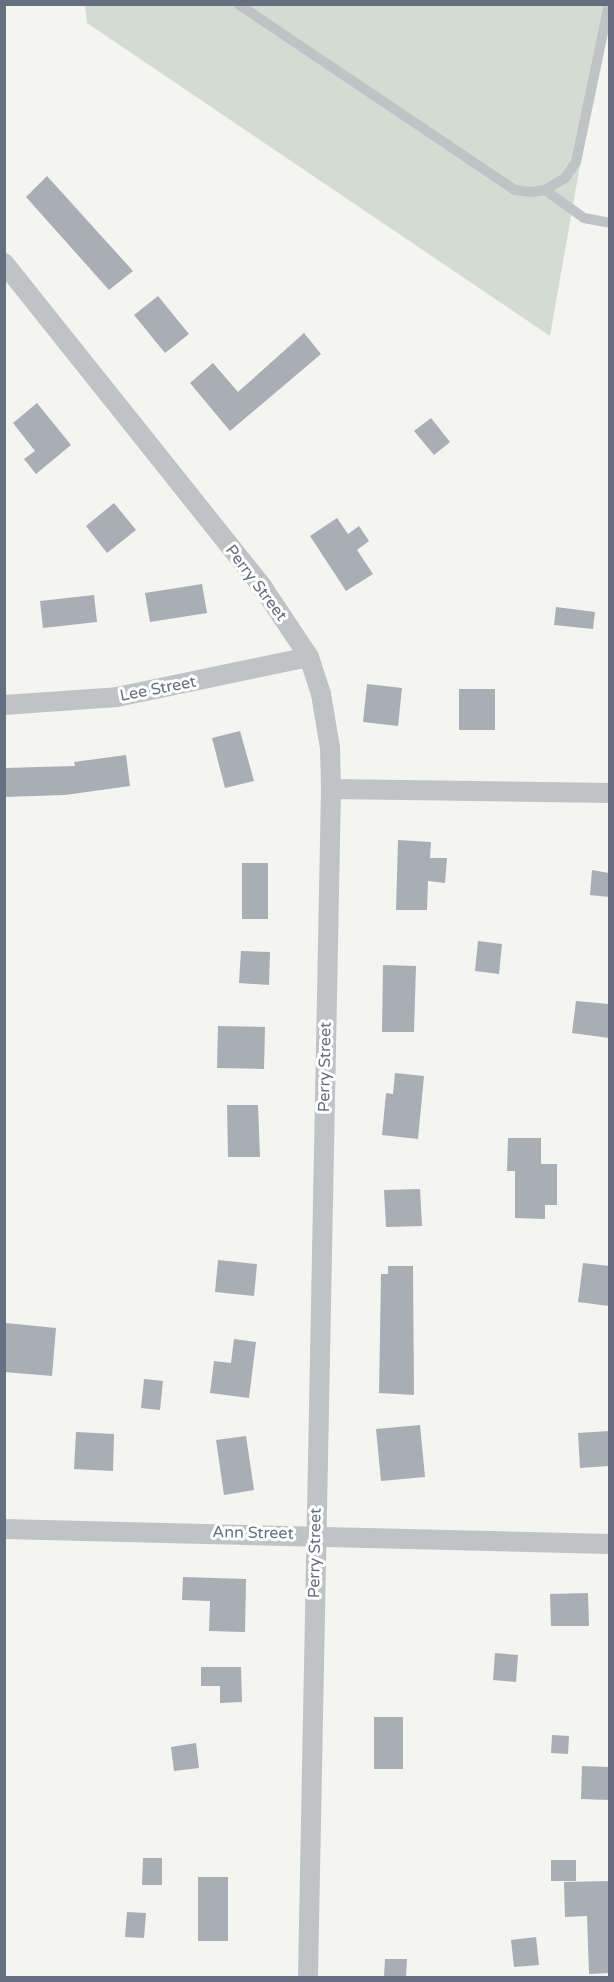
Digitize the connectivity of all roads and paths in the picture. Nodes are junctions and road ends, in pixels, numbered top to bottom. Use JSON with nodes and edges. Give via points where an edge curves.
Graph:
{"nodes":[{"id":1,"x":238,"y":4,"type":"edge"},
{"id":2,"x":609,"y":4,"type":"edge"},
{"id":3,"x":545,"y":190,"type":"junction"},
{"id":4,"x":609,"y":223,"type":"edge"},
{"id":5,"x":4,"y":263,"type":"edge"},
{"id":6,"x":309,"y":657,"type":"junction"},
{"id":7,"x":4,"y":705,"type":"edge"},
{"id":8,"x":331,"y":789,"type":"junction"},
{"id":9,"x":609,"y":793,"type":"edge"},
{"id":10,"x":4,"y":1529,"type":"edge"},
{"id":11,"x":315,"y":1534,"type":"junction"},
{"id":12,"x":609,"y":1544,"type":"edge"},
{"id":13,"x":308,"y":1977,"type":"edge"}],
"edges":[{"from":1,"to":3,"type":"lane","via":[[515,190]]},
{"from":2,"to":3,"type":"lane","via":[[580,151],[565,178]]},
{"from":3,"to":4,"type":"lane","via":[[584,218]]},
{"from":5,"to":6,"type":"street","name":"Perry Street","via":[[262,588]]},
{"from":6,"to":7,"type":"street","name":"Lee Street","via":[[117,697]]},
{"from":6,"to":8,"type":"street","name":"Perry Street","via":[[321,694],[330,748]]},
{"from":8,"to":9,"type":"street"},
{"from":8,"to":11,"type":"street","name":"Perry Street"},
{"from":10,"to":11,"type":"street","name":"Ann Street"},
{"from":11,"to":12,"type":"street","name":"Ann Street"},
{"from":11,"to":13,"type":"street","name":"Perry Street"}]}
